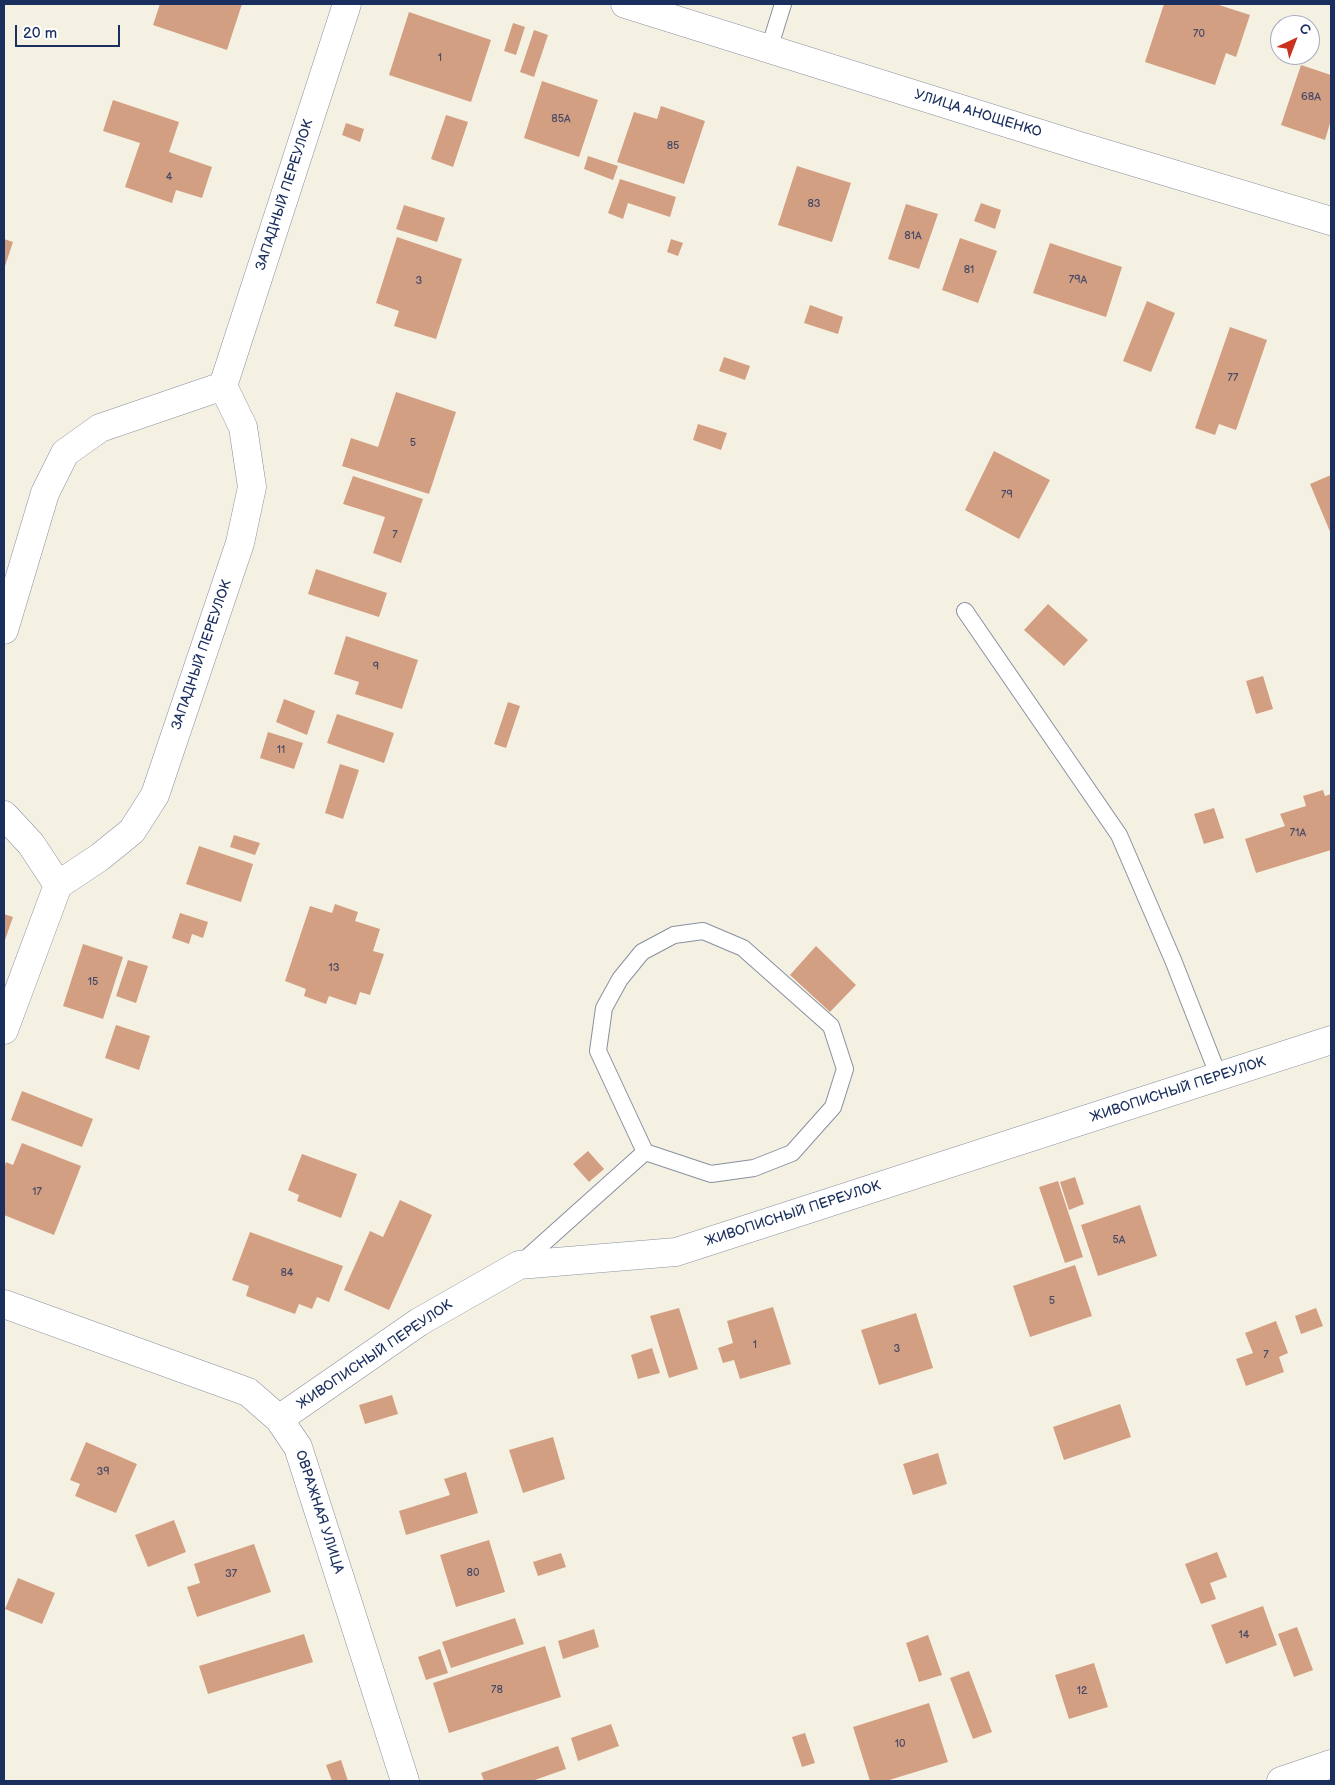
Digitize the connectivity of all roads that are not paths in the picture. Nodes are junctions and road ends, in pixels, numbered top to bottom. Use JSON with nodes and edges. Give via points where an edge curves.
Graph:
{"nodes":[{"id":1,"x":347,"y":4,"type":"edge"},
{"id":2,"x":625,"y":4,"type":"edge"},
{"id":3,"x":783,"y":4,"type":"edge"},
{"id":4,"x":769,"y":49,"type":"junction"},
{"id":5,"x":1331,"y":221,"type":"edge"},
{"id":6,"x":223,"y":386,"type":"junction"},
{"id":7,"x":965,"y":611,"type":"dead end"},
{"id":8,"x":4,"y":630,"type":"edge"},
{"id":9,"x":4,"y":814,"type":"edge"},
{"id":10,"x":58,"y":885,"type":"junction"},
{"id":11,"x":4,"y":1030,"type":"edge"},
{"id":12,"x":1331,"y":1040,"type":"edge"},
{"id":13,"x":1219,"y":1077,"type":"junction"},
{"id":14,"x":645,"y":1152,"type":"junction"},
{"id":15,"x":519,"y":1265,"type":"junction"},
{"id":16,"x":4,"y":1304,"type":"edge"},
{"id":17,"x":279,"y":1419,"type":"junction"},
{"id":18,"x":1331,"y":1764,"type":"edge"},
{"id":19,"x":405,"y":1781,"type":"edge"},
{"id":20,"x":1281,"y":1781,"type":"edge"}],
"edges":[{"from":1,"to":6,"type":"street","name":"ЗАПАДНЫЙ ПЕРЕУЛОК"},
{"from":2,"to":4,"type":"street","name":"УЛИЦА АНОЩЕНКО"},
{"from":3,"to":4,"type":"lane"},
{"from":4,"to":5,"type":"street","name":"УЛИЦА АНОЩЕНКО"},
{"from":6,"to":8,"type":"street","via":[[100,428],[65,453],[45,493]]},
{"from":6,"to":10,"type":"street","name":"ЗАПАДНЫЙ ПЕРЕУЛОК","via":[[243,427],[252,487],[240,543],[154,795],[132,831],[100,858]]},
{"from":7,"to":13,"type":"lane","via":[[1119,835]]},
{"from":9,"to":10,"type":"street","via":[[31,844]]},
{"from":10,"to":11,"type":"street"},
{"from":12,"to":13,"type":"street","name":"ЖИВОПИСНЫЙ ПЕРЕУЛОК"},
{"from":13,"to":15,"type":"street","name":"ЖИВОПИСНЫЙ ПЕРЕУЛОК","via":[[676,1252]]},
{"from":14,"to":14,"type":"lane","via":[[598,1051],[604,1008],[620,979],[642,952],[674,934],[703,931],[743,948],[831,1026],[845,1069],[833,1107],[792,1153],[754,1168],[711,1174]]},
{"from":14,"to":15,"type":"lane"},
{"from":15,"to":17,"type":"street","name":"ЖИВОПИСНЫЙ ПЕРЕУЛОК","via":[[419,1322]]},
{"from":16,"to":17,"type":"street","name":"ОВРАЖНАЯ УЛИЦА","via":[[248,1392]]},
{"from":17,"to":19,"type":"street","name":"ОВРАЖНАЯ УЛИЦА","via":[[298,1447]]},
{"from":18,"to":20,"type":"street"}]}
